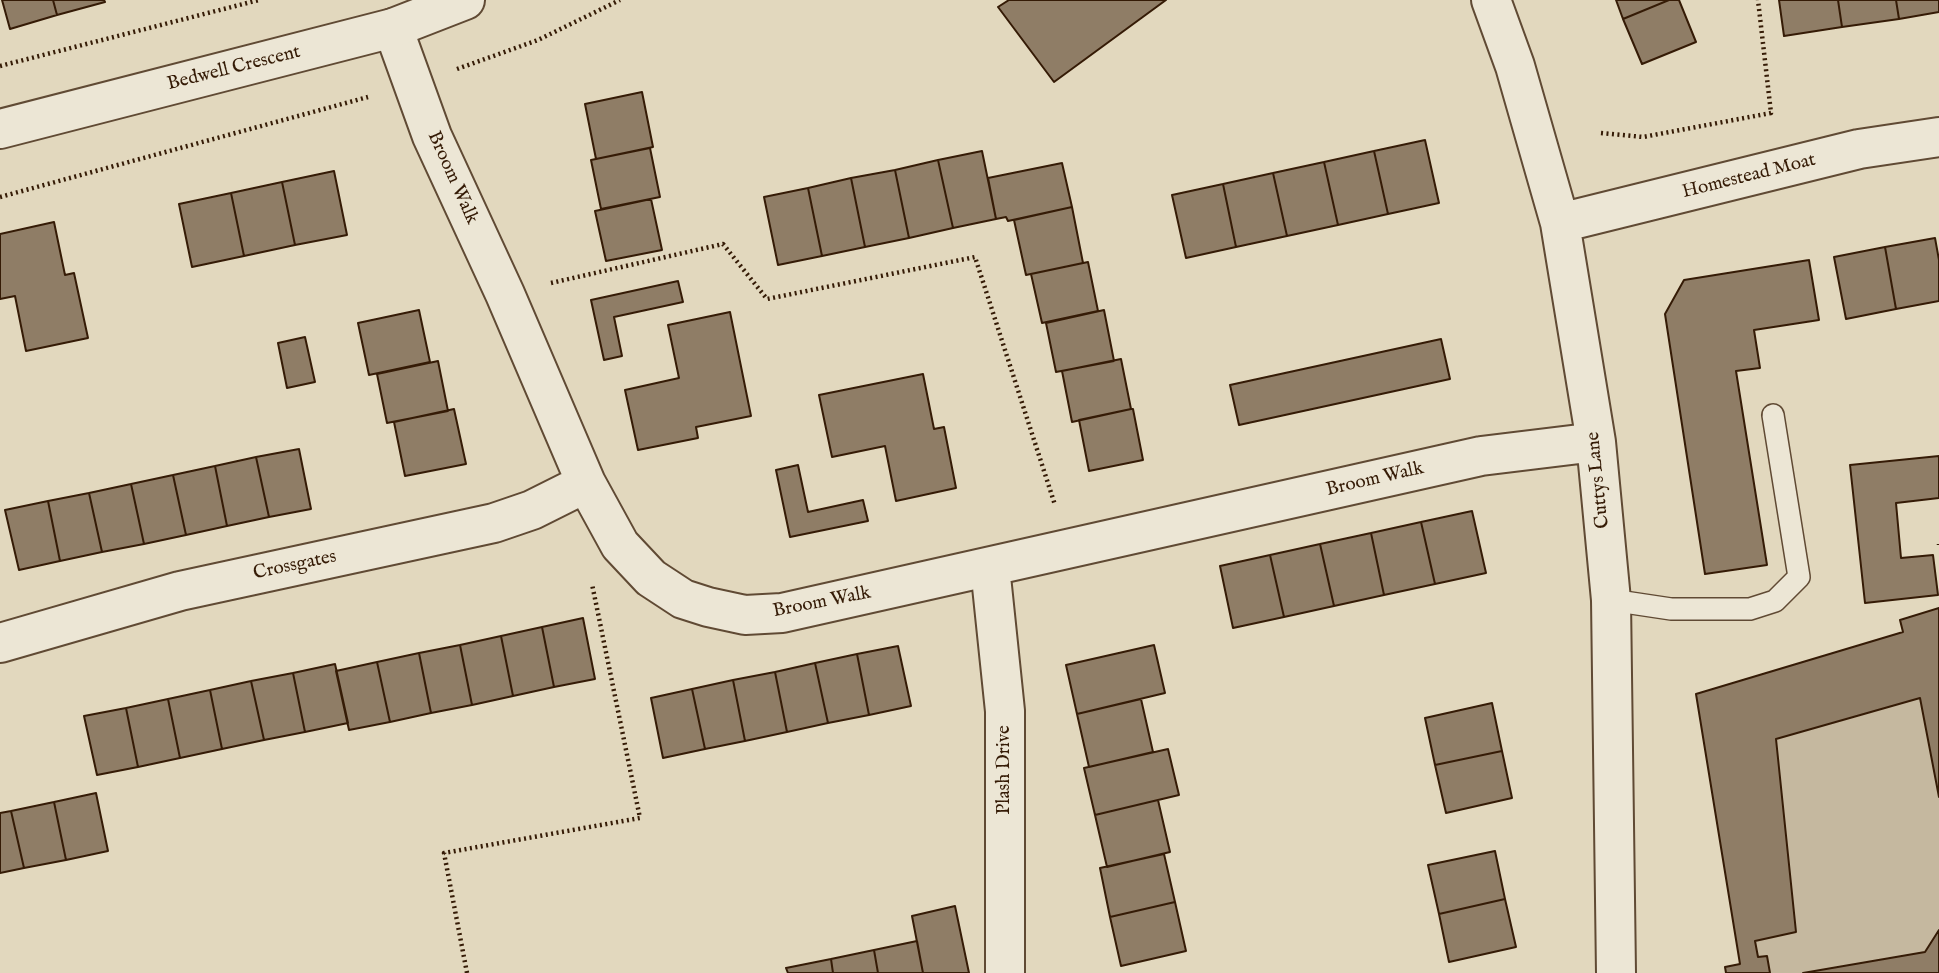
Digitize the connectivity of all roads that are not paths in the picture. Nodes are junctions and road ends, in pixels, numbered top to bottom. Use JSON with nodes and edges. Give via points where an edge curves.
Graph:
{"nodes":[{"id":1,"x":465,"y":0,"type":"edge"},
{"id":2,"x":1491,"y":0,"type":"edge"},
{"id":3,"x":393,"y":28,"type":"junction"},
{"id":4,"x":0,"y":129,"type":"edge"},
{"id":5,"x":1939,"y":137,"type":"edge"},
{"id":6,"x":1560,"y":223,"type":"junction"},
{"id":7,"x":1773,"y":415,"type":"dead end"},
{"id":8,"x":1596,"y":442,"type":"junction"},
{"id":9,"x":586,"y":483,"type":"junction"},
{"id":10,"x":990,"y":567,"type":"junction"},
{"id":11,"x":1611,"y":600,"type":"junction"},
{"id":12,"x":0,"y":643,"type":"edge"},
{"id":13,"x":1005,"y":973,"type":"edge"},
{"id":14,"x":1616,"y":973,"type":"edge"}],
"edges":[{"from":1,"to":3,"type":"street","name":"Bedwell Crescent"},
{"from":2,"to":6,"type":"street","name":"Cuttys Lane"},
{"from":3,"to":4,"type":"street","name":"Bedwell Crescent"},
{"from":3,"to":9,"type":"street","name":"Broom Walk","via":[[432,136]]},
{"from":5,"to":6,"type":"street","name":"Homestead Moat","via":[[1859,149]]},
{"from":6,"to":8,"type":"street","name":"Cuttys Lane"},
{"from":7,"to":11,"type":"lane","via":[[1799,577],[1775,601],[1750,609],[1671,609]]},
{"from":8,"to":10,"type":"street","name":"Broom Walk","via":[[1481,456]]},
{"from":8,"to":11,"type":"street","name":"Cuttys Lane"},
{"from":9,"to":10,"type":"street","name":"Broom Walk","via":[[620,545],[651,578],[684,599],[745,615],[782,613]]},
{"from":9,"to":12,"type":"street","name":"Crossgates","via":[[533,510],[494,523],[180,591]]},
{"from":10,"to":13,"type":"street","name":"Plash Drive","via":[[1005,711]]},
{"from":11,"to":14,"type":"street","name":"Cuttys Lane"}]}
